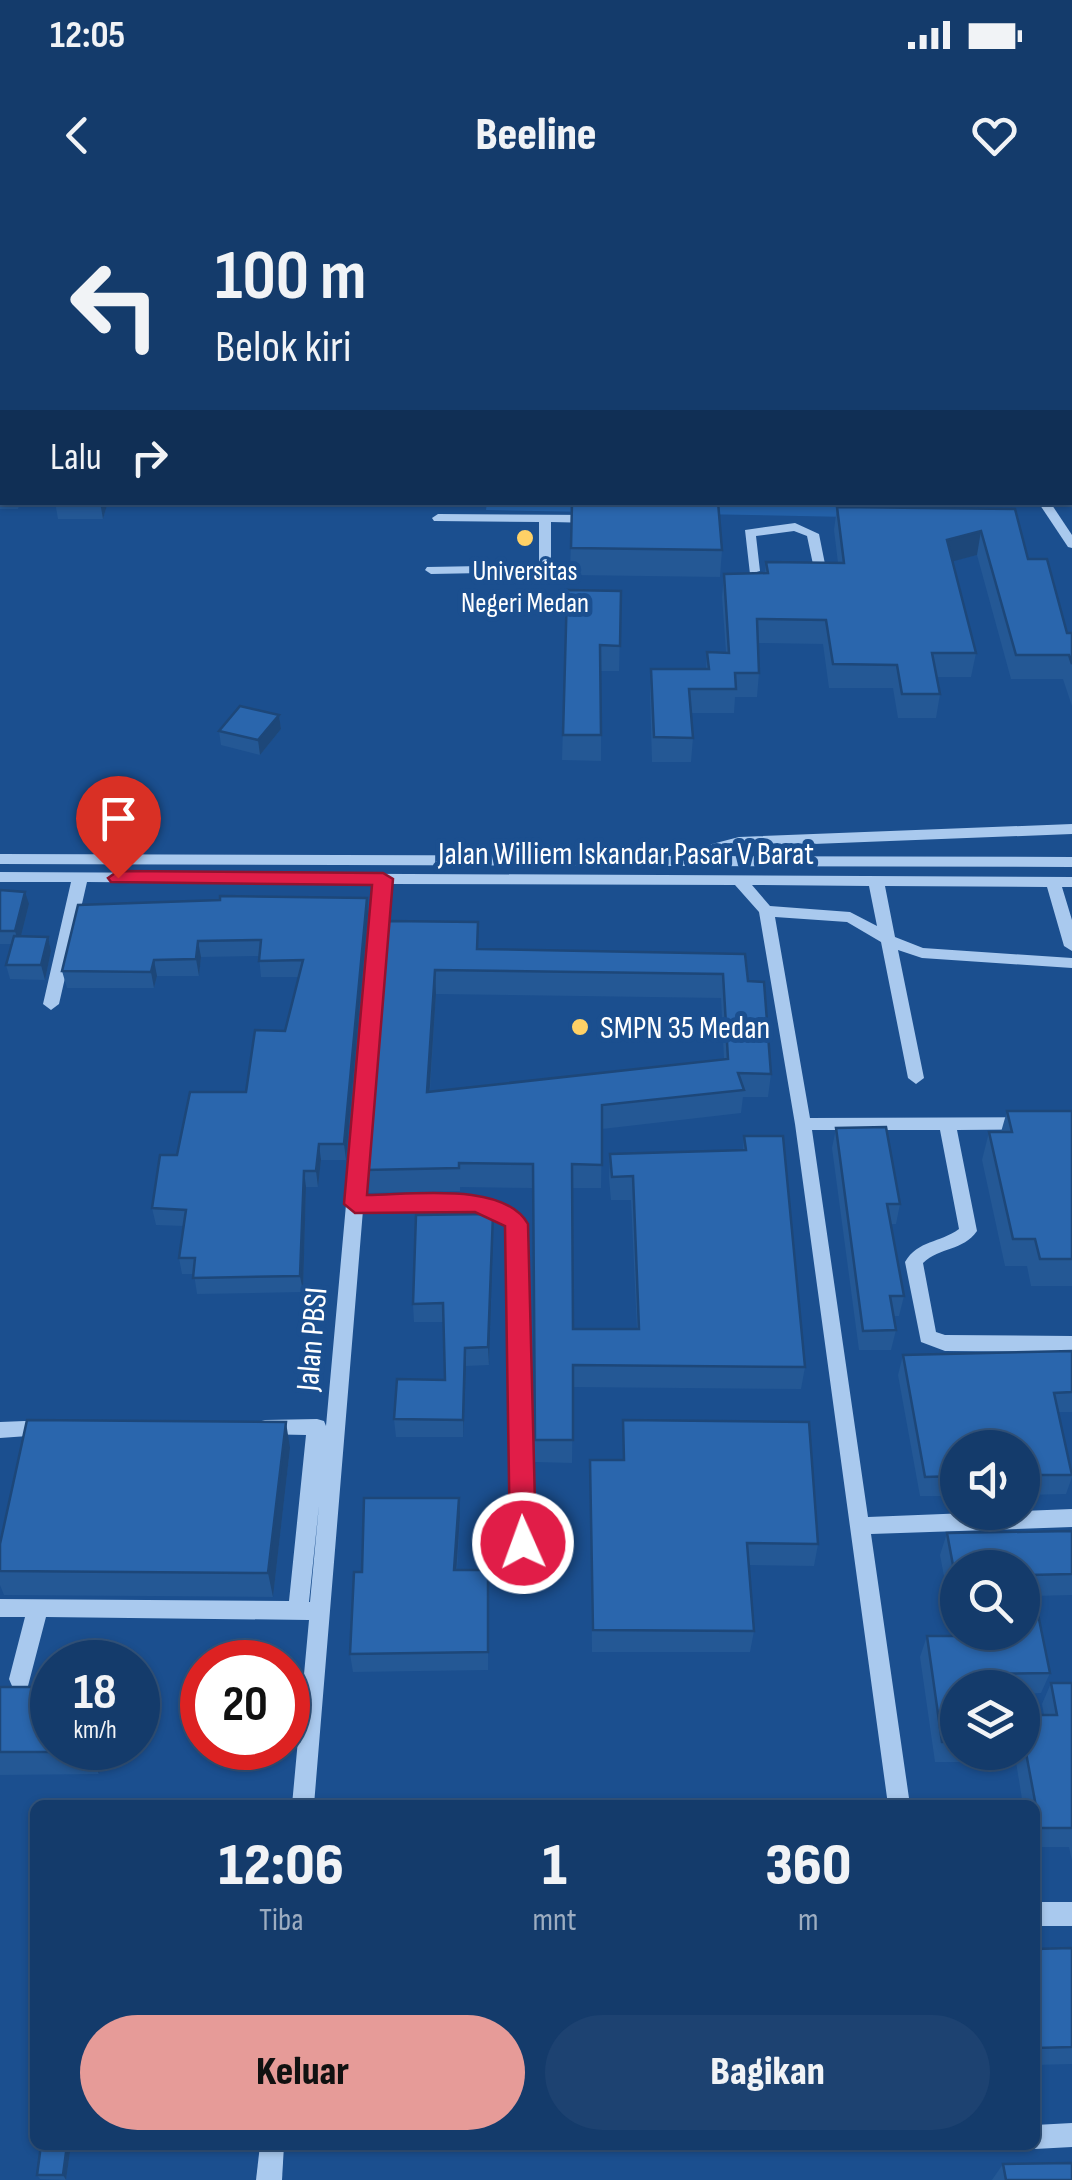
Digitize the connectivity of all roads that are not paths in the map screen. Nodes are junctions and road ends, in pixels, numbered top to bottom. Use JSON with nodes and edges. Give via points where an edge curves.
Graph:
{"nodes":[{"id":1,"x":1046,"y":505,"type":"edge"},
{"id":2,"x":438,"y":518,"type":"dead end"},
{"id":3,"x":545,"y":518,"type":"junction"},
{"id":4,"x":605,"y":519,"type":"edge"},
{"id":5,"x":1072,"y":544,"type":"edge"},
{"id":6,"x":820,"y":569,"type":"edge"},
{"id":7,"x":431,"y":570,"type":"dead end"},
{"id":8,"x":754,"y":571,"type":"edge"},
{"id":9,"x":1072,"y":829,"type":"edge"},
{"id":10,"x":0,"y":860,"type":"edge"},
{"id":11,"x":44,"y":860,"type":"junction"},
{"id":12,"x":694,"y":862,"type":"junction"},
{"id":13,"x":1072,"y":862,"type":"edge"},
{"id":14,"x":0,"y":877,"type":"edge"},
{"id":15,"x":40,"y":877,"type":"junction"},
{"id":16,"x":80,"y":878,"type":"junction"},
{"id":17,"x":383,"y":879,"type":"junction"},
{"id":18,"x":740,"y":881,"type":"junction"},
{"id":19,"x":876,"y":881,"type":"junction"},
{"id":20,"x":1053,"y":882,"type":"junction"},
{"id":21,"x":1072,"y":882,"type":"edge"},
{"id":22,"x":766,"y":911,"type":"junction"},
{"id":23,"x":883,"y":935,"type":"junction"},
{"id":24,"x":1072,"y":946,"type":"edge"},
{"id":25,"x":1072,"y":962,"type":"edge"},
{"id":26,"x":52,"y":1004,"type":"dead end"},
{"id":27,"x":916,"y":1078,"type":"dead end"},
{"id":28,"x":1072,"y":1123,"type":"edge"},
{"id":29,"x":804,"y":1124,"type":"junction"},
{"id":30,"x":947,"y":1124,"type":"junction"},
{"id":31,"x":355,"y":1204,"type":"junction"},
{"id":32,"x":1072,"y":1344,"type":"edge"},
{"id":33,"x":65,"y":1428,"type":"edge"},
{"id":34,"x":244,"y":1428,"type":"edge"},
{"id":35,"x":0,"y":1430,"type":"edge"},
{"id":36,"x":1072,"y":1518,"type":"edge"},
{"id":37,"x":862,"y":1526,"type":"junction"},
{"id":38,"x":523,"y":1543,"type":"dead end"},
{"id":39,"x":0,"y":1608,"type":"edge"},
{"id":40,"x":38,"y":1608,"type":"junction"},
{"id":41,"x":309,"y":1612,"type":"junction"},
{"id":42,"x":20,"y":1679,"type":"dead end"},
{"id":43,"x":303,"y":1800,"type":"edge"},
{"id":44,"x":898,"y":1800,"type":"edge"},
{"id":45,"x":1040,"y":1914,"type":"edge"},
{"id":46,"x":1072,"y":1914,"type":"edge"},
{"id":47,"x":1072,"y":2136,"type":"edge"},
{"id":48,"x":1040,"y":2137,"type":"edge"},
{"id":49,"x":272,"y":2150,"type":"edge"},
{"id":50,"x":269,"y":2180,"type":"edge"}],
"edges":[{"from":1,"to":5,"type":"street"},
{"from":2,"to":3,"type":"street"},
{"from":3,"to":4,"type":"street"},
{"from":3,"to":7,"type":"street","via":[[545,563],[538,568]]},
{"from":6,"to":8,"type":"street","via":[[813,534],[774,528],[748,533]]},
{"from":9,"to":12,"type":"street","via":[[739,842]]},
{"from":10,"to":11,"type":"street","name":"Jalan Williem Iskandar Pasar V Barat"},
{"from":11,"to":12,"type":"street","name":"Jalan Williem Iskandar Pasar V Barat"},
{"from":11,"to":15,"type":"street"},
{"from":12,"to":13,"type":"street","name":"Jalan Williem Iskandar Pasar V Barat"},
{"from":14,"to":15,"type":"street","name":"Jalan Williem Iskandar Pasar V Barat"},
{"from":15,"to":16,"type":"street","name":"Jalan Williem Iskandar Pasar V Barat"},
{"from":16,"to":17,"type":"street","name":"Jalan Williem Iskandar Pasar V Barat"},
{"from":16,"to":26,"type":"street"},
{"from":17,"to":18,"type":"street","name":"Jalan Williem Iskandar Pasar V Barat"},
{"from":17,"to":31,"type":"street","name":"Jalan PBSI"},
{"from":18,"to":19,"type":"street","name":"Jalan Williem Iskandar Pasar V Barat"},
{"from":18,"to":22,"type":"street"},
{"from":19,"to":20,"type":"street","name":"Jalan Williem Iskandar Pasar V Barat"},
{"from":19,"to":23,"type":"street"},
{"from":20,"to":21,"type":"street","name":"Jalan Williem Iskandar Pasar V Barat"},
{"from":20,"to":24,"type":"street"},
{"from":22,"to":23,"type":"street","via":[[850,917]]},
{"from":22,"to":29,"type":"street"},
{"from":23,"to":25,"type":"street","via":[[922,953]]},
{"from":23,"to":27,"type":"street"},
{"from":28,"to":30,"type":"street"},
{"from":29,"to":30,"type":"street"},
{"from":29,"to":37,"type":"street"},
{"from":30,"to":32,"type":"street","via":[[968,1232],[958,1242],[922,1250],[914,1262],[928,1337],[945,1344]]},
{"from":31,"to":38,"type":"street","via":[[475,1203],[508,1213],[517,1224]]},
{"from":31,"to":41,"type":"street","name":"Jalan PBSI"},
{"from":33,"to":35,"type":"street"},
{"from":34,"to":41,"type":"street","via":[[318,1427]]},
{"from":36,"to":37,"type":"street"},
{"from":37,"to":44,"type":"street"},
{"from":39,"to":40,"type":"street"},
{"from":40,"to":41,"type":"street"},
{"from":40,"to":42,"type":"street"},
{"from":41,"to":43,"type":"street","name":"Jalan PBSI"},
{"from":45,"to":46,"type":"street"},
{"from":47,"to":48,"type":"street"},
{"from":49,"to":50,"type":"street"}]}
